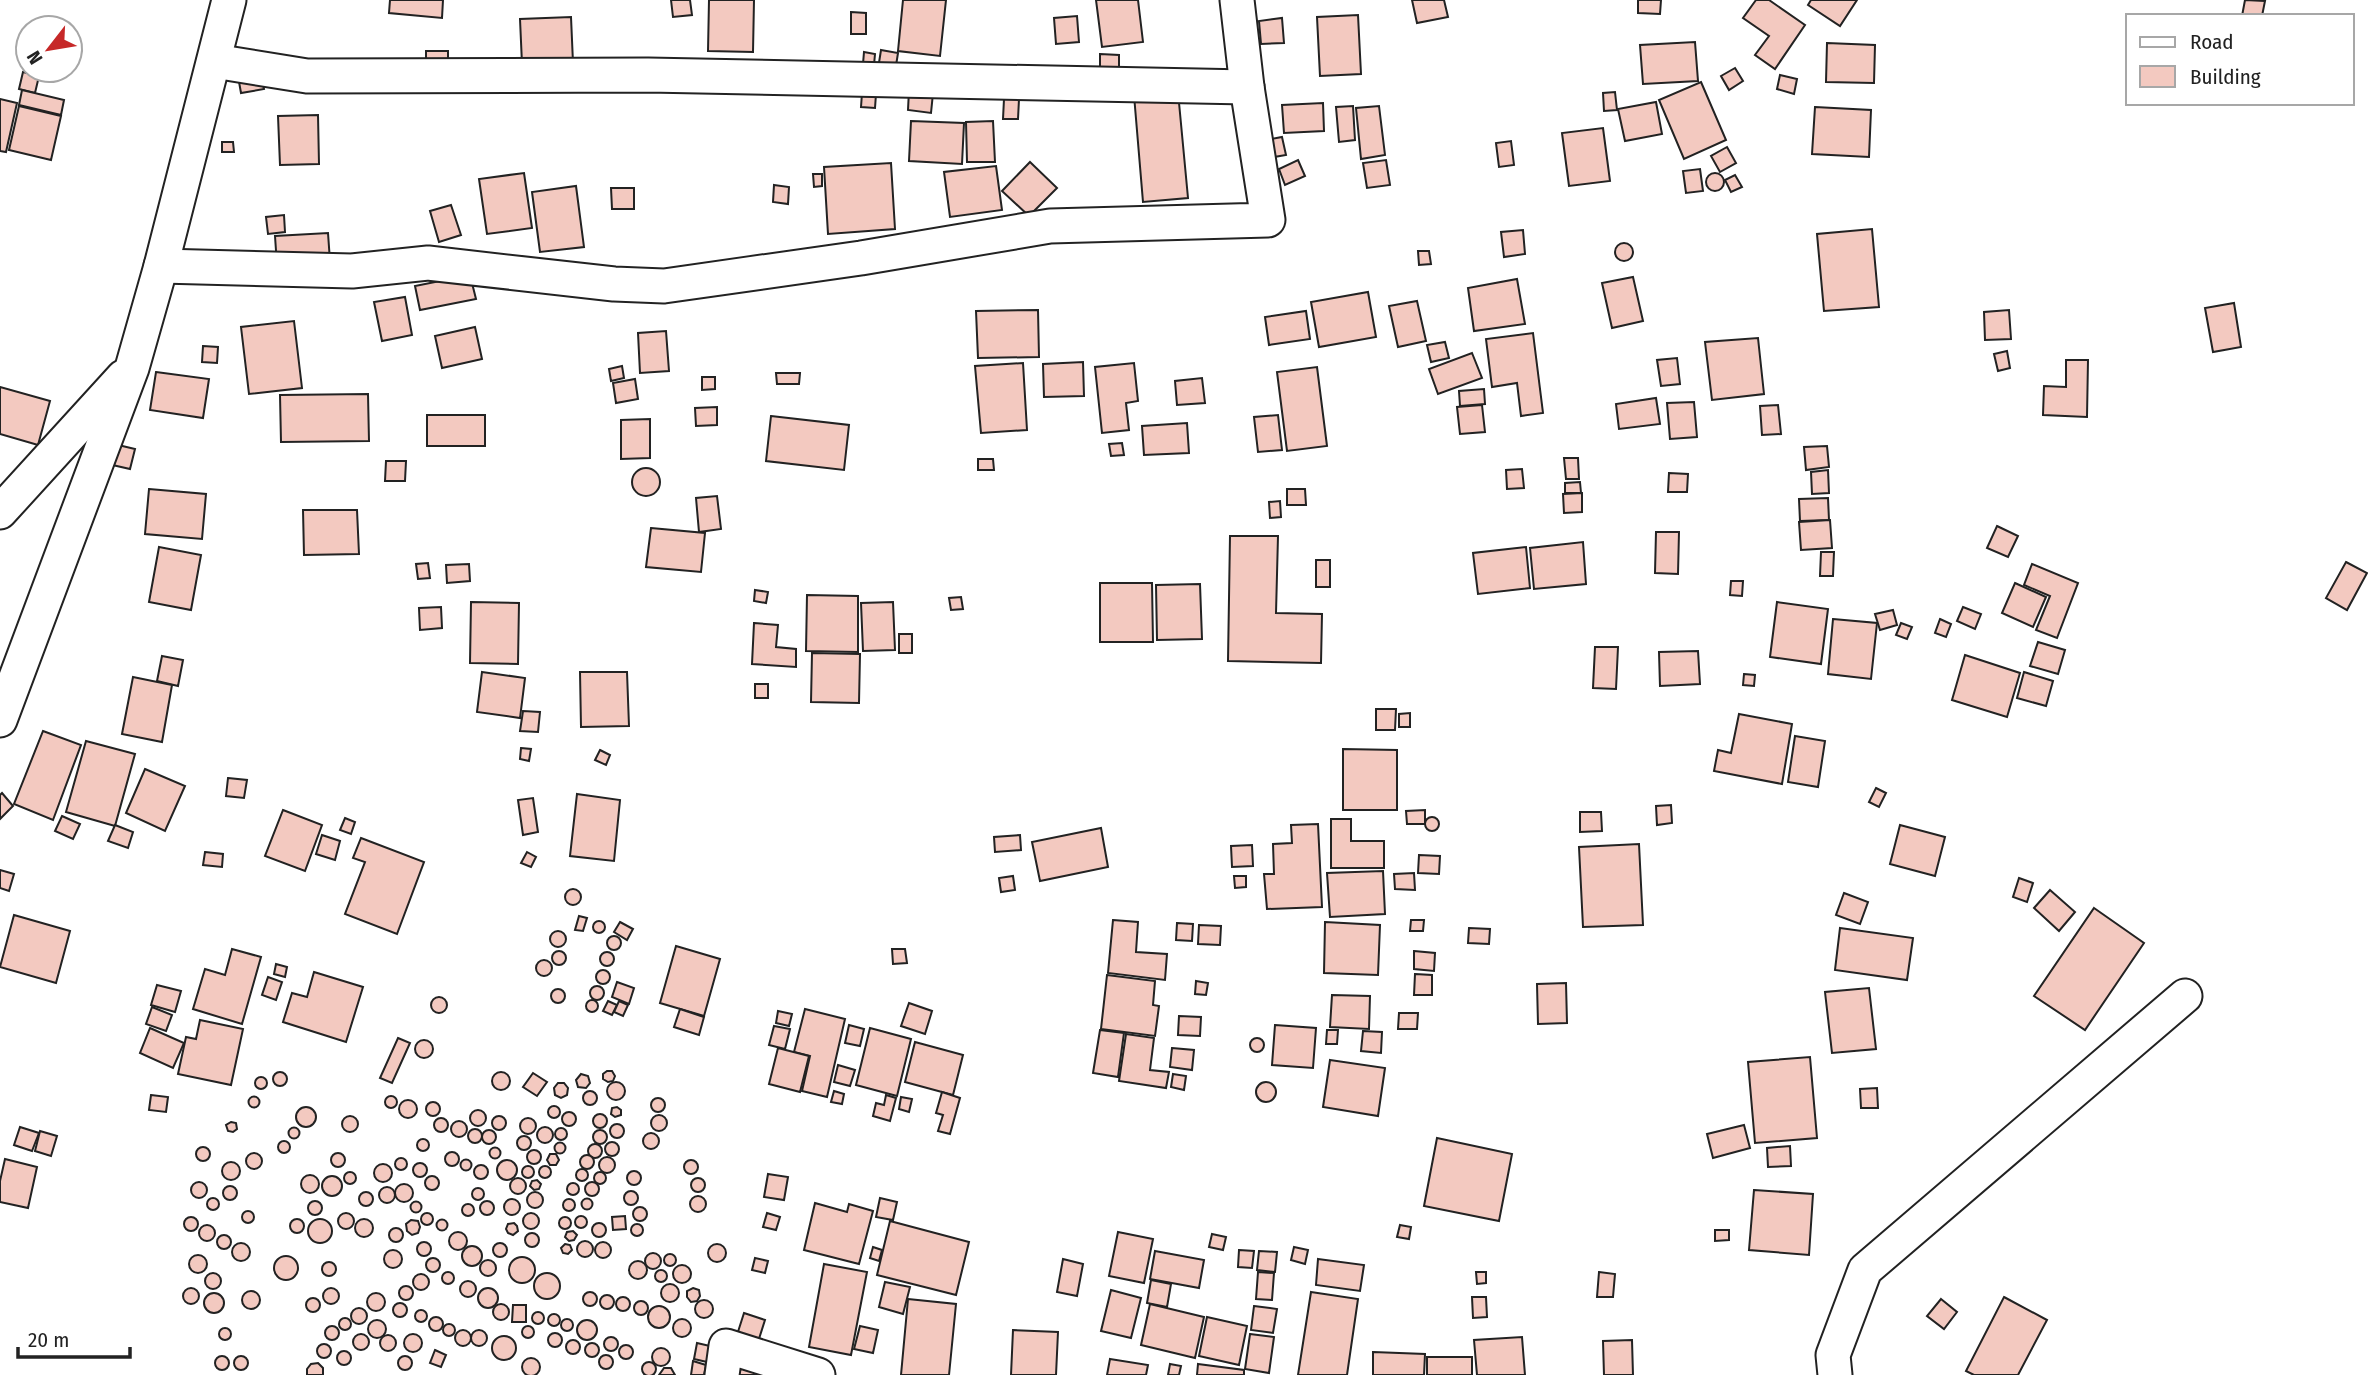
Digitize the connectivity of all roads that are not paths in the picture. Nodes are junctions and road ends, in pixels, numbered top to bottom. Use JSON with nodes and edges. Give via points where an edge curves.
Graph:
{"nodes":[{"id":1,"x":229,"y":0,"type":"edge"},
{"id":2,"x":1237,"y":0,"type":"edge"},
{"id":3,"x":214,"y":61,"type":"junction"},
{"id":4,"x":1247,"y":86,"type":"junction"},
{"id":5,"x":161,"y":266,"type":"junction"},
{"id":6,"x":132,"y":368,"type":"junction"},
{"id":7,"x":0,"y":512,"type":"edge"},
{"id":8,"x":0,"y":720,"type":"edge"},
{"id":9,"x":2185,"y":996,"type":"dead end"},
{"id":10,"x":722,"y":1375,"type":"edge"},
{"id":11,"x":818,"y":1375,"type":"edge"},
{"id":12,"x":1835,"y":1375,"type":"edge"}],
"edges":[{"from":1,"to":3,"type":"street"},
{"from":2,"to":4,"type":"street"},
{"from":3,"to":4,"type":"street","via":[[307,76],[648,75]]},
{"from":3,"to":5,"type":"street"},
{"from":4,"to":5,"type":"street","via":[[1268,220],[1050,226],[664,286],[428,263],[352,271]]},
{"from":5,"to":6,"type":"street"},
{"from":6,"to":7,"type":"street"},
{"from":6,"to":8,"type":"street"},
{"from":9,"to":12,"type":"street","via":[[1865,1270],[1833,1355]]},
{"from":10,"to":11,"type":"street","via":[[726,1346]]}]}
